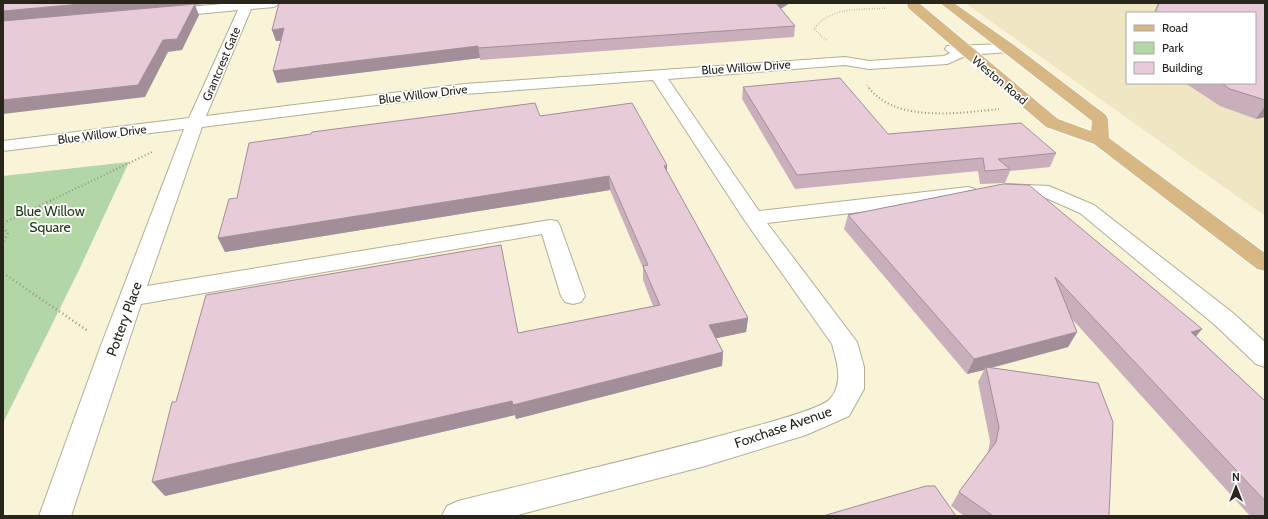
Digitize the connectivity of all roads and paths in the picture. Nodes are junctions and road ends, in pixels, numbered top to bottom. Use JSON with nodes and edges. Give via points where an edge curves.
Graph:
{"nodes":[{"id":1,"x":274,"y":3,"type":"edge"},
{"id":2,"x":913,"y":3,"type":"edge"},
{"id":3,"x":946,"y":3,"type":"edge"},
{"id":4,"x":246,"y":6,"type":"junction"},
{"id":5,"x":152,"y":14,"type":"edge"},
{"id":6,"x":931,"y":47,"type":"dead end"},
{"id":7,"x":1009,"y":48,"type":"junction"},
{"id":8,"x":909,"y":49,"type":"dead end"},
{"id":9,"x":966,"y":51,"type":"junction"},
{"id":10,"x":845,"y":61,"type":"junction"},
{"id":11,"x":657,"y":74,"type":"junction"},
{"id":12,"x":193,"y":128,"type":"junction"},
{"id":13,"x":1100,"y":140,"type":"junction"},
{"id":14,"x":3,"y":146,"type":"edge"},
{"id":15,"x":753,"y":218,"type":"junction"},
{"id":16,"x":3,"y":223,"type":"edge"},
{"id":17,"x":3,"y":227,"type":"edge"},
{"id":18,"x":3,"y":243,"type":"edge"},
{"id":19,"x":1265,"y":264,"type":"edge"},
{"id":20,"x":3,"y":273,"type":"edge"},
{"id":21,"x":573,"y":296,"type":"dead end"},
{"id":22,"x":132,"y":298,"type":"junction"},
{"id":23,"x":113,"y":348,"type":"junction"},
{"id":24,"x":1265,"y":357,"type":"edge"},
{"id":25,"x":55,"y":516,"type":"edge"},
{"id":26,"x":458,"y":516,"type":"edge"}],
"edges":[{"from":1,"to":4,"type":"street"},
{"from":2,"to":9,"type":"main road","name":"Weston Road","via":[[912,5]]},
{"from":3,"to":7,"type":"main road"},
{"from":4,"to":5,"type":"street"},
{"from":4,"to":12,"type":"street","name":"Grantcrest Gate"},
{"from":6,"to":9,"type":"street","name":"Blue Willow Drive"},
{"from":7,"to":9,"type":"street","name":"Blue Willow Drive"},
{"from":7,"to":13,"type":"main road","via":[[1100,119]]},
{"from":8,"to":10,"type":"street","name":"Blue Willow Drive","via":[[856,53]]},
{"from":9,"to":10,"type":"street","name":"Blue Willow Drive","via":[[947,60],[869,65]]},
{"from":9,"to":13,"type":"main road","name":"Weston Road","via":[[1052,122]]},
{"from":10,"to":11,"type":"street","name":"Blue Willow Drive"},
{"from":11,"to":12,"type":"street","name":"Blue Willow Drive","via":[[465,89]]},
{"from":11,"to":15,"type":"street","name":"Foxchase Avenue"},
{"from":12,"to":14,"type":"street","name":"Blue Willow Drive"},
{"from":12,"to":16,"type":"path"},
{"from":12,"to":22,"type":"street","name":"Pottery Place"},
{"from":13,"to":19,"type":"main road","name":"Weston Road"},
{"from":15,"to":24,"type":"street","via":[[998,190],[1049,192],[1087,209],[1224,319]]},
{"from":15,"to":26,"type":"street","name":"Foxchase Avenue","via":[[844,342],[851,367],[851,389],[839,408],[806,423],[705,453]]},
{"from":17,"to":18,"type":"path","via":[[8,232]]},
{"from":20,"to":23,"type":"path"},
{"from":21,"to":22,"type":"street","via":[[550,226]]},
{"from":22,"to":23,"type":"street","name":"Pottery Place"},
{"from":23,"to":25,"type":"street","name":"Pottery Place"}]}
